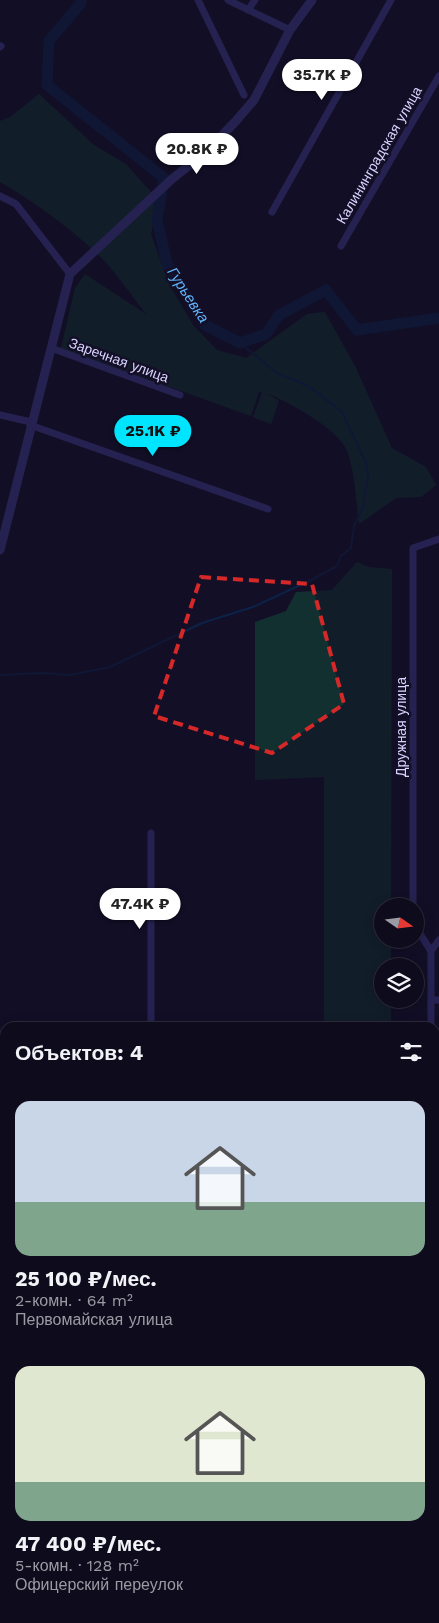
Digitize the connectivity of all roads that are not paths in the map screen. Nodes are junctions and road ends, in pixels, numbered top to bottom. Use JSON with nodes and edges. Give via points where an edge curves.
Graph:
{"nodes":[{"id":1,"x":198,"y":0,"type":"edge"},
{"id":2,"x":228,"y":0,"type":"edge"},
{"id":3,"x":255,"y":0,"type":"edge"},
{"id":4,"x":312,"y":0,"type":"edge"},
{"id":5,"x":391,"y":0,"type":"edge"},
{"id":6,"x":248,"y":10,"type":"junction"},
{"id":7,"x":290,"y":30,"type":"junction"},
{"id":8,"x":439,"y":76,"type":"edge"},
{"id":9,"x":244,"y":95,"type":"dead end"},
{"id":10,"x":0,"y":196,"type":"edge"},
{"id":11,"x":272,"y":212,"type":"dead end"},
{"id":12,"x":340,"y":246,"type":"dead end"},
{"id":13,"x":70,"y":274,"type":"junction"},
{"id":14,"x":50,"y":348,"type":"junction"},
{"id":15,"x":180,"y":394,"type":"dead end"},
{"id":16,"x":0,"y":416,"type":"edge"},
{"id":17,"x":31,"y":424,"type":"junction"},
{"id":18,"x":268,"y":509,"type":"dead end"},
{"id":19,"x":439,"y":539,"type":"edge"},
{"id":20,"x":0,"y":550,"type":"edge"},
{"id":21,"x":151,"y":833,"type":"dead end"},
{"id":22,"x":413,"y":898,"type":"edge"},
{"id":23,"x":424,"y":939,"type":"edge"},
{"id":24,"x":439,"y":940,"type":"edge"},
{"id":25,"x":432,"y":951,"type":"junction"},
{"id":26,"x":435,"y":1000,"type":"edge"},
{"id":27,"x":151,"y":1022,"type":"edge"},
{"id":28,"x":432,"y":1022,"type":"edge"}],
"edges":[{"from":1,"to":9,"type":"street"},
{"from":2,"to":6,"type":"street"},
{"from":3,"to":6,"type":"street"},
{"from":4,"to":7,"type":"street"},
{"from":5,"to":11,"type":"street"},
{"from":6,"to":7,"type":"street"},
{"from":7,"to":13,"type":"street","via":[[254,100],[206,152],[172,179]]},
{"from":8,"to":12,"type":"street","name":"Калининградская улица"},
{"from":10,"to":13,"type":"street","via":[[16,204]]},
{"from":13,"to":14,"type":"street"},
{"from":14,"to":15,"type":"street","name":"Заречная улица"},
{"from":14,"to":17,"type":"street"},
{"from":16,"to":17,"type":"street"},
{"from":17,"to":18,"type":"street"},
{"from":17,"to":20,"type":"street"},
{"from":19,"to":22,"type":"street","name":"Дружная улица","via":[[413,548]]},
{"from":21,"to":27,"type":"street"},
{"from":23,"to":25,"type":"street"},
{"from":24,"to":25,"type":"street"},
{"from":25,"to":26,"type":"street"},
{"from":26,"to":28,"type":"street"}]}
